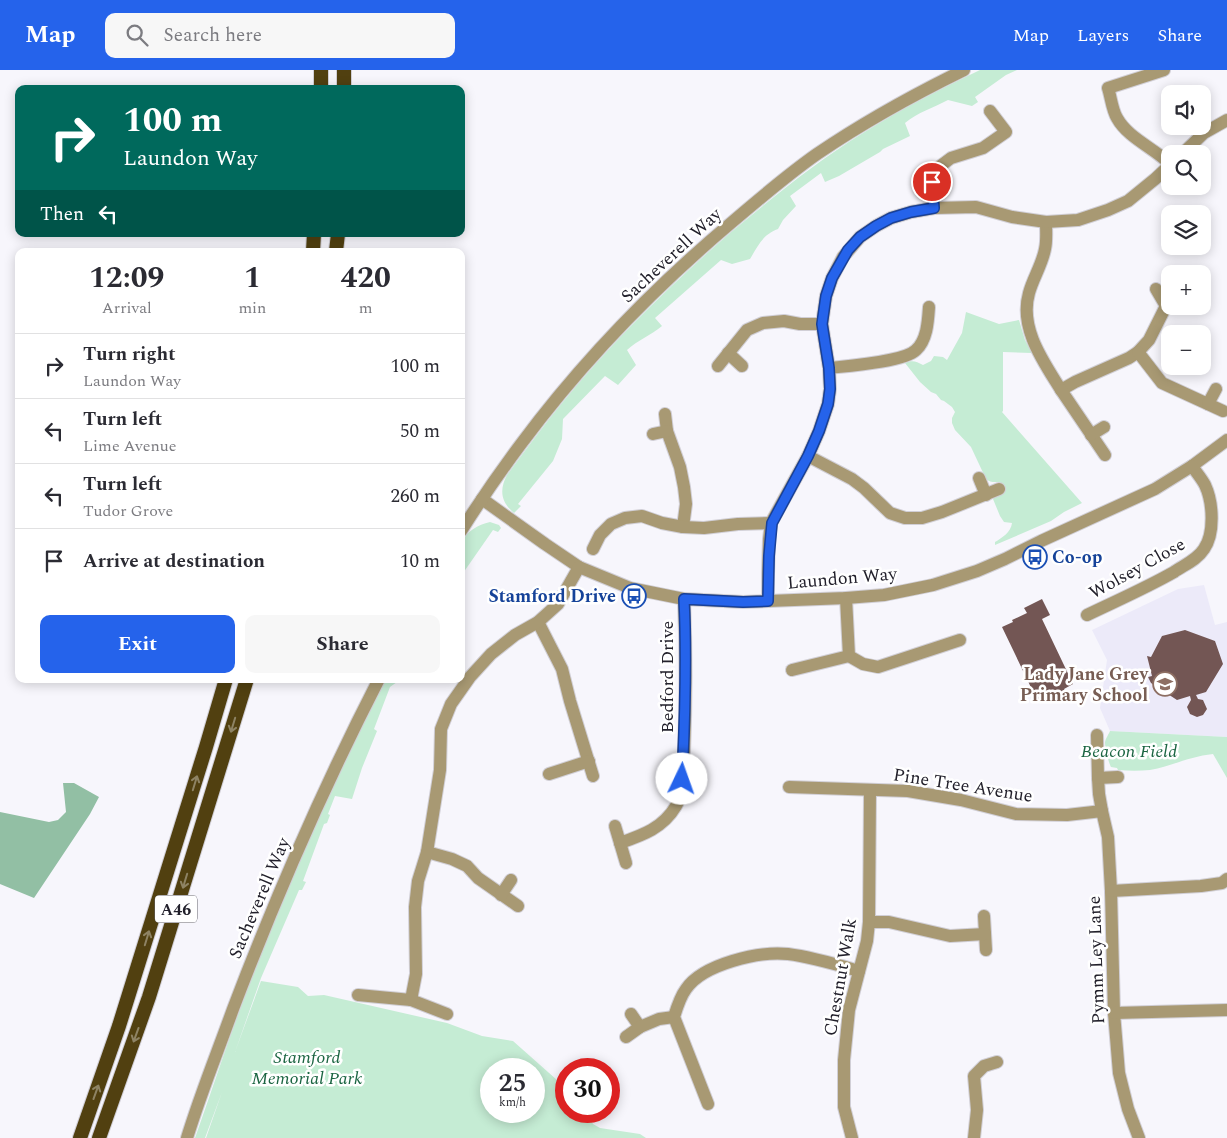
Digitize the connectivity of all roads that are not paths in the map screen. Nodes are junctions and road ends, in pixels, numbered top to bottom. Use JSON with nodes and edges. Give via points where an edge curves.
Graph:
{"nodes":[{"id":1,"x":321,"y":70,"type":"edge"},
{"id":2,"x":344,"y":70,"type":"edge"},
{"id":3,"x":964,"y":70,"type":"edge"},
{"id":4,"x":1164,"y":70,"type":"edge"},
{"id":5,"x":321,"y":85,"type":"edge"},
{"id":6,"x":344,"y":85,"type":"edge"},
{"id":7,"x":990,"y":111,"type":"dead end"},
{"id":8,"x":1227,"y":120,"type":"edge"},
{"id":9,"x":1191,"y":145,"type":"edge"},
{"id":10,"x":1161,"y":156,"type":"edge"},
{"id":11,"x":1161,"y":173,"type":"edge"},
{"id":12,"x":934,"y":208,"type":"junction"},
{"id":13,"x":1046,"y":222,"type":"junction"},
{"id":14,"x":1156,"y":288,"type":"dead end"},
{"id":15,"x":1161,"y":296,"type":"edge"},
{"id":16,"x":929,"y":307,"type":"dead end"},
{"id":17,"x":1163,"y":315,"type":"edge"},
{"id":18,"x":822,"y":324,"type":"junction"},
{"id":19,"x":1138,"y":352,"type":"junction"},
{"id":20,"x":728,"y":353,"type":"junction"},
{"id":21,"x":718,"y":366,"type":"dead end"},
{"id":22,"x":742,"y":366,"type":"dead end"},
{"id":23,"x":829,"y":368,"type":"junction"},
{"id":24,"x":1216,"y":389,"type":"dead end"},
{"id":25,"x":1061,"y":390,"type":"junction"},
{"id":26,"x":1208,"y":404,"type":"junction"},
{"id":27,"x":1223,"y":411,"type":"dead end"},
{"id":28,"x":664,"y":414,"type":"dead end"},
{"id":29,"x":1104,"y":427,"type":"dead end"},
{"id":30,"x":667,"y":431,"type":"junction"},
{"id":31,"x":653,"y":434,"type":"dead end"},
{"id":32,"x":1091,"y":435,"type":"junction"},
{"id":33,"x":1227,"y":440,"type":"edge"},
{"id":34,"x":1105,"y":455,"type":"dead end"},
{"id":35,"x":808,"y":456,"type":"junction"},
{"id":36,"x":1192,"y":466,"type":"junction"},
{"id":37,"x":979,"y":478,"type":"dead end"},
{"id":38,"x":999,"y":489,"type":"dead end"},
{"id":39,"x":986,"y":495,"type":"junction"},
{"id":40,"x":482,"y":499,"type":"junction"},
{"id":41,"x":772,"y":523,"type":"junction"},
{"id":42,"x":465,"y":525,"type":"edge"},
{"id":43,"x":682,"y":527,"type":"junction"},
{"id":44,"x":592,"y":549,"type":"dead end"},
{"id":45,"x":579,"y":567,"type":"junction"},
{"id":46,"x":846,"y":598,"type":"junction"},
{"id":47,"x":684,"y":599,"type":"junction"},
{"id":48,"x":768,"y":601,"type":"junction"},
{"id":49,"x":1087,"y":615,"type":"dead end"},
{"id":50,"x":538,"y":622,"type":"junction"},
{"id":51,"x":960,"y":640,"type":"dead end"},
{"id":52,"x":849,"y":656,"type":"junction"},
{"id":53,"x":792,"y":670,"type":"dead end"},
{"id":54,"x":225,"y":683,"type":"edge"},
{"id":55,"x":246,"y":683,"type":"edge"},
{"id":56,"x":376,"y":683,"type":"edge"},
{"id":57,"x":1097,"y":735,"type":"dead end"},
{"id":58,"x":588,"y":761,"type":"junction"},
{"id":59,"x":549,"y":774,"type":"dead end"},
{"id":60,"x":594,"y":776,"type":"dead end"},
{"id":61,"x":1118,"y":777,"type":"dead end"},
{"id":62,"x":1098,"y":778,"type":"junction"},
{"id":63,"x":789,"y":786,"type":"dead end"},
{"id":64,"x":870,"y":790,"type":"junction"},
{"id":65,"x":1102,"y":811,"type":"junction"},
{"id":66,"x":615,"y":826,"type":"dead end"},
{"id":67,"x":620,"y":843,"type":"junction"},
{"id":68,"x":427,"y":852,"type":"junction"},
{"id":69,"x":626,"y":863,"type":"dead end"},
{"id":70,"x":1227,"y":879,"type":"edge"},
{"id":71,"x":511,"y":880,"type":"dead end"},
{"id":72,"x":1111,"y":891,"type":"junction"},
{"id":73,"x":501,"y":895,"type":"junction"},
{"id":74,"x":518,"y":906,"type":"dead end"},
{"id":75,"x":984,"y":916,"type":"dead end"},
{"id":76,"x":869,"y":922,"type":"junction"},
{"id":77,"x":985,"y":934,"type":"junction"},
{"id":78,"x":986,"y":950,"type":"dead end"},
{"id":79,"x":858,"y":971,"type":"junction"},
{"id":80,"x":358,"y":995,"type":"dead end"},
{"id":81,"x":411,"y":1000,"type":"junction"},
{"id":82,"x":1227,"y":1010,"type":"edge"},
{"id":83,"x":1114,"y":1013,"type":"junction"},
{"id":84,"x":447,"y":1014,"type":"dead end"},
{"id":85,"x":631,"y":1014,"type":"dead end"},
{"id":86,"x":674,"y":1017,"type":"junction"},
{"id":87,"x":640,"y":1028,"type":"junction"},
{"id":88,"x":626,"y":1037,"type":"dead end"},
{"id":89,"x":997,"y":1062,"type":"dead end"},
{"id":90,"x":961,"y":1071,"type":"dead end"},
{"id":91,"x":974,"y":1076,"type":"junction"},
{"id":92,"x":708,"y":1104,"type":"dead end"},
{"id":93,"x":80,"y":1138,"type":"edge"},
{"id":94,"x":99,"y":1138,"type":"edge"},
{"id":95,"x":188,"y":1138,"type":"edge"},
{"id":96,"x":852,"y":1138,"type":"edge"},
{"id":97,"x":974,"y":1138,"type":"edge"},
{"id":98,"x":1139,"y":1138,"type":"edge"}],
"edges":[{"from":1,"to":5,"type":"highway"},
{"from":2,"to":6,"type":"highway"},
{"from":3,"to":40,"type":"street","name":"Sacheverell Way","via":[[900,103],[817,155],[706,244],[601,347],[521,444]]},
{"from":4,"to":10,"type":"street","via":[[1108,88],[1116,117],[1126,130]]},
{"from":7,"to":12,"type":"street","via":[[1006,132],[983,148],[951,158],[939,167],[932,182]]},
{"from":8,"to":9,"type":"street","via":[[1204,133]]},
{"from":11,"to":13,"type":"street","via":[[1128,201],[1108,210],[1078,220]]},
{"from":12,"to":13,"type":"street","via":[[976,207]]},
{"from":12,"to":18,"type":"street","via":[[891,218],[860,237],[843,257],[832,278]]},
{"from":13,"to":25,"type":"street","via":[[1046,248],[1028,294],[1026,314],[1037,349]]},
{"from":14,"to":15,"type":"street"},
{"from":16,"to":23,"type":"street","via":[[926,332],[914,352],[888,361]]},
{"from":17,"to":19,"type":"street"},
{"from":18,"to":20,"type":"street","via":[[763,323],[747,330]]},
{"from":18,"to":23,"type":"street"},
{"from":19,"to":25,"type":"street"},
{"from":19,"to":26,"type":"street","via":[[1162,383]]},
{"from":20,"to":21,"type":"street"},
{"from":20,"to":22,"type":"street"},
{"from":23,"to":35,"type":"street","via":[[828,404]]},
{"from":24,"to":26,"type":"street"},
{"from":25,"to":32,"type":"street"},
{"from":26,"to":27,"type":"street"},
{"from":28,"to":30,"type":"street"},
{"from":29,"to":32,"type":"street"},
{"from":30,"to":31,"type":"street"},
{"from":30,"to":43,"type":"street","via":[[684,488],[686,504]]},
{"from":32,"to":34,"type":"street"},
{"from":33,"to":36,"type":"street","name":"Laundon Way"},
{"from":35,"to":39,"type":"street","via":[[852,479],[890,513],[905,518],[922,518]]},
{"from":35,"to":41,"type":"street"},
{"from":36,"to":46,"type":"street","name":"Laundon Way","via":[[1155,489],[977,571],[934,585],[884,595]]},
{"from":36,"to":49,"type":"street","name":"Wolsey Close","via":[[1205,485],[1212,513],[1210,536],[1204,549],[1193,560],[1157,581]]},
{"from":37,"to":39,"type":"street"},
{"from":38,"to":39,"type":"street"},
{"from":40,"to":42,"type":"street","name":"Sacheverell Way"},
{"from":40,"to":45,"type":"street","name":"Laundon Way"},
{"from":41,"to":43,"type":"street"},
{"from":41,"to":48,"type":"street"},
{"from":43,"to":44,"type":"street","via":[[642,516],[625,518],[594,531]]},
{"from":45,"to":47,"type":"street","name":"Laundon Way","via":[[630,588]]},
{"from":45,"to":50,"type":"street","via":[[558,604]]},
{"from":46,"to":48,"type":"street","name":"Laundon Way"},
{"from":46,"to":52,"type":"street"},
{"from":47,"to":48,"type":"street","name":"Laundon Way"},
{"from":47,"to":67,"type":"street","name":"Bedford Drive","via":[[685,728],[677,805],[662,824],[644,835]]},
{"from":50,"to":58,"type":"street","via":[[562,669]]},
{"from":50,"to":68,"type":"street","via":[[515,634],[491,654],[451,704],[441,729],[440,770]]},
{"from":51,"to":52,"type":"street","via":[[878,667],[863,664]]},
{"from":52,"to":53,"type":"street"},
{"from":93,"to":54,"type":"highway","number":"A46","one_way":true,"via":[[119,1026]]},
{"from":55,"to":94,"type":"highway","number":"A46","one_way":true,"via":[[149,997]]},
{"from":56,"to":95,"type":"street","name":"Sacheverell Way","via":[[282,885]]},
{"from":57,"to":62,"type":"street","name":"Pymm Ley Lane"},
{"from":58,"to":59,"type":"street"},
{"from":58,"to":60,"type":"street"},
{"from":61,"to":62,"type":"street"},
{"from":62,"to":65,"type":"street","name":"Pymm Ley Lane"},
{"from":63,"to":64,"type":"street","name":"Pine Tree Avenue"},
{"from":64,"to":65,"type":"street","name":"Pine Tree Avenue","via":[[908,791],[1016,814],[1067,816]]},
{"from":64,"to":76,"type":"street","name":"Chestnut Walk"},
{"from":65,"to":72,"type":"street","name":"Pymm Ley Lane","via":[[1108,837]]},
{"from":66,"to":67,"type":"street"},
{"from":67,"to":69,"type":"street"},
{"from":68,"to":73,"type":"street","via":[[467,866]]},
{"from":68,"to":81,"type":"street","via":[[418,881],[415,907],[416,974]]},
{"from":70,"to":72,"type":"street","via":[[1222,883],[1200,886]]},
{"from":71,"to":73,"type":"street"},
{"from":72,"to":83,"type":"street","name":"Pymm Ley Lane"},
{"from":73,"to":74,"type":"street"},
{"from":75,"to":77,"type":"street"},
{"from":76,"to":77,"type":"street","via":[[889,922],[950,936]]},
{"from":76,"to":79,"type":"street","name":"Chestnut Walk"},
{"from":77,"to":78,"type":"street"},
{"from":79,"to":86,"type":"street","via":[[815,958],[786,954],[758,955],[732,961],[693,981],[685,989]]},
{"from":79,"to":96,"type":"street","name":"Chestnut Walk","via":[[849,1010],[844,1060],[844,1107]]},
{"from":80,"to":81,"type":"street"},
{"from":81,"to":84,"type":"street"},
{"from":82,"to":83,"type":"street"},
{"from":83,"to":98,"type":"street","name":"Pymm Ley Lane","via":[[1119,1073]]},
{"from":85,"to":87,"type":"street"},
{"from":86,"to":87,"type":"street","via":[[659,1019]]},
{"from":86,"to":92,"type":"street"},
{"from":87,"to":88,"type":"street"},
{"from":89,"to":91,"type":"street","via":[[984,1066]]},
{"from":90,"to":91,"type":"street"},
{"from":91,"to":97,"type":"street","via":[[977,1110]]}]}
